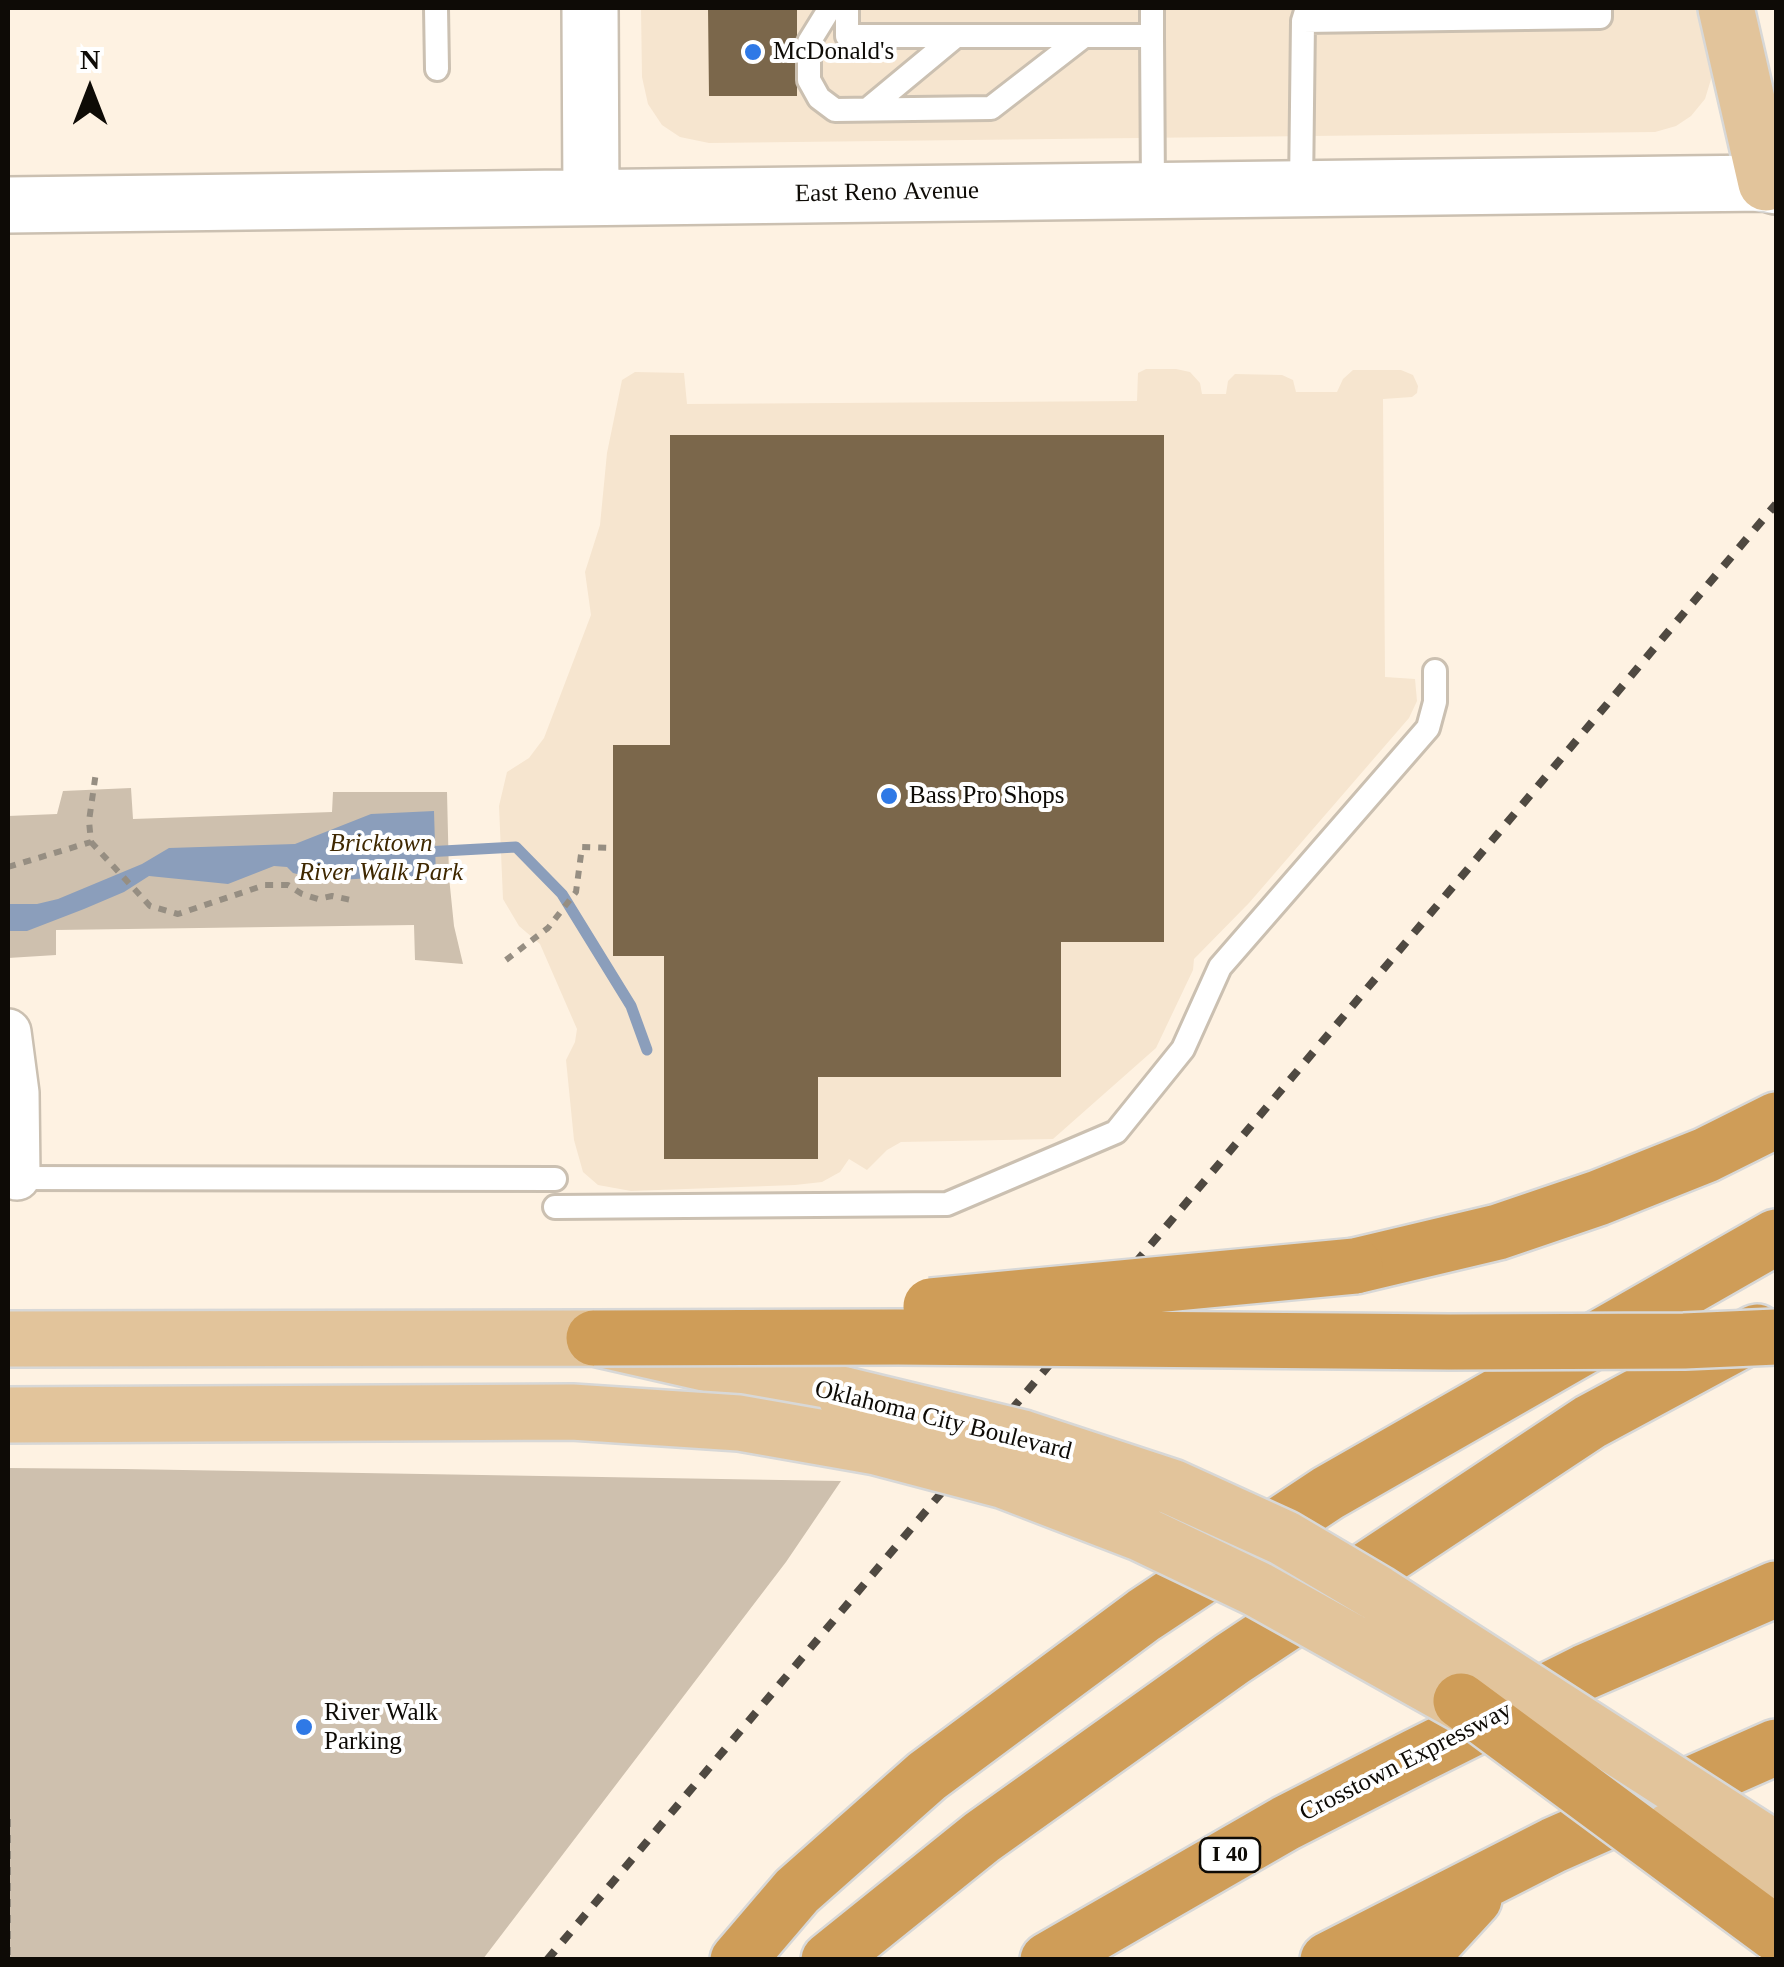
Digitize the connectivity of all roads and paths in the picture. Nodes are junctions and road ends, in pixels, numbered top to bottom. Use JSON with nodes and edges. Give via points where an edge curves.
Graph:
{"nodes":[{"id":1,"x":436,"y":8,"type":"edge"},
{"id":2,"x":590,"y":8,"type":"edge"},
{"id":3,"x":830,"y":8,"type":"edge"},
{"id":4,"x":847,"y":8,"type":"edge"},
{"id":5,"x":1152,"y":8,"type":"edge"},
{"id":6,"x":1600,"y":8,"type":"edge"},
{"id":7,"x":1726,"y":8,"type":"edge"},
{"id":8,"x":1305,"y":14,"type":"edge"},
{"id":9,"x":956,"y":36,"type":"junction"},
{"id":10,"x":1084,"y":36,"type":"junction"},
{"id":11,"x":1152,"y":36,"type":"junction"},
{"id":12,"x":437,"y":69,"type":"dead end"},
{"id":13,"x":868,"y":110,"type":"junction"},
{"id":14,"x":1773,"y":183,"type":"edge"},
{"id":15,"x":1302,"y":189,"type":"junction"},
{"id":16,"x":1153,"y":190,"type":"junction"},
{"id":17,"x":591,"y":198,"type":"junction"},
{"id":18,"x":8,"y":205,"type":"edge"},
{"id":19,"x":1435,"y":671,"type":"dead end"},
{"id":20,"x":96,"y":772,"type":"dead end"},
{"id":21,"x":90,"y":842,"type":"junction"},
{"id":22,"x":614,"y":848,"type":"dead end"},
{"id":23,"x":8,"y":866,"type":"edge"},
{"id":24,"x":351,"y":900,"type":"dead end"},
{"id":25,"x":506,"y":960,"type":"dead end"},
{"id":26,"x":8,"y":1032,"type":"edge"},
{"id":27,"x":1776,"y":1120,"type":"edge"},
{"id":28,"x":12,"y":1178,"type":"edge"},
{"id":29,"x":555,"y":1179,"type":"dead end"},
{"id":30,"x":555,"y":1207,"type":"dead end"},
{"id":31,"x":1776,"y":1237,"type":"edge"},
{"id":32,"x":1776,"y":1322,"type":"edge"},
{"id":33,"x":1776,"y":1337,"type":"edge"},
{"id":34,"x":594,"y":1338,"type":"junction"},
{"id":35,"x":8,"y":1339,"type":"edge"},
{"id":36,"x":8,"y":1415,"type":"edge"},
{"id":37,"x":1776,"y":1589,"type":"edge"},
{"id":38,"x":1462,"y":1701,"type":"junction"},
{"id":39,"x":1776,"y":1747,"type":"edge"},
{"id":40,"x":8,"y":1819,"type":"edge"},
{"id":41,"x":1776,"y":1850,"type":"edge"},
{"id":42,"x":1496,"y":1874,"type":"junction"},
{"id":43,"x":1776,"y":1895,"type":"edge"},
{"id":44,"x":1776,"y":1934,"type":"edge"},
{"id":45,"x":8,"y":1960,"type":"edge"},
{"id":46,"x":738,"y":1960,"type":"edge"},
{"id":47,"x":829,"y":1960,"type":"edge"},
{"id":48,"x":1048,"y":1960,"type":"edge"},
{"id":49,"x":1328,"y":1960,"type":"edge"},
{"id":50,"x":1418,"y":1960,"type":"edge"}],
"edges":[{"from":1,"to":12,"type":"lane"},
{"from":2,"to":17,"type":"main road"},
{"from":3,"to":13,"type":"lane","via":[[810,42],[810,80],[835,110]]},
{"from":4,"to":9,"type":"lane","via":[[847,36]]},
{"from":5,"to":11,"type":"lane"},
{"from":6,"to":8,"type":"lane","via":[[1600,17]]},
{"from":7,"to":14,"type":"main road"},
{"from":8,"to":15,"type":"lane"},
{"from":9,"to":10,"type":"lane"},
{"from":9,"to":13,"type":"lane"},
{"from":10,"to":11,"type":"lane"},
{"from":10,"to":13,"type":"lane","via":[[990,108]]},
{"from":11,"to":16,"type":"lane"},
{"from":14,"to":15,"type":"main road","name":"East Reno Avenue"},
{"from":15,"to":16,"type":"main road","name":"East Reno Avenue"},
{"from":16,"to":17,"type":"main road","name":"East Reno Avenue"},
{"from":17,"to":18,"type":"main road","name":"East Reno Avenue"},
{"from":19,"to":30,"type":"lane","via":[[1428,728],[1220,967],[1182,1049],[1116,1132],[947,1204]]},
{"from":20,"to":21,"type":"path"},
{"from":21,"to":23,"type":"path"},
{"from":21,"to":24,"type":"path","via":[[150,906],[178,914],[265,885]]},
{"from":22,"to":25,"type":"path","via":[[582,846],[576,892],[548,928]]},
{"from":26,"to":28,"type":"street","via":[[16,1093]]},
{"from":27,"to":34,"type":"highway","bridge":true,"via":[[1598,1198],[1498,1232],[1356,1266]]},
{"from":28,"to":29,"type":"lane"},
{"from":31,"to":46,"type":"highway","via":[[1328,1492],[1144,1615],[927,1776],[796,1891]]},
{"from":32,"to":47,"type":"highway","via":[[1590,1422],[1232,1658],[982,1836]]},
{"from":33,"to":34,"type":"highway","bridge":true},
{"from":34,"to":35,"type":"main road","name":"Oklahoma City Boulevard"},
{"from":34,"to":41,"type":"main road","name":"Oklahoma City Boulevard","bridge":true,"via":[[1023,1438],[1172,1488],[1284,1538],[1376,1592]]},
{"from":36,"to":38,"type":"main road","name":"Oklahoma City Boulevard","bridge":true,"via":[[572,1412],[740,1423],[876,1447],[1004,1480],[1140,1533]]},
{"from":37,"to":48,"type":"highway","name":"Crosstown Expressway","number":"I 40","via":[[1586,1672],[1302,1814]]},
{"from":38,"to":43,"type":"main road","name":"Oklahoma City Boulevard","bridge":true},
{"from":38,"to":44,"type":"highway","bridge":true},
{"from":39,"to":42,"type":"highway"},
{"from":40,"to":45,"type":"path"},
{"from":42,"to":49,"type":"highway"},
{"from":42,"to":50,"type":"highway"}]}
